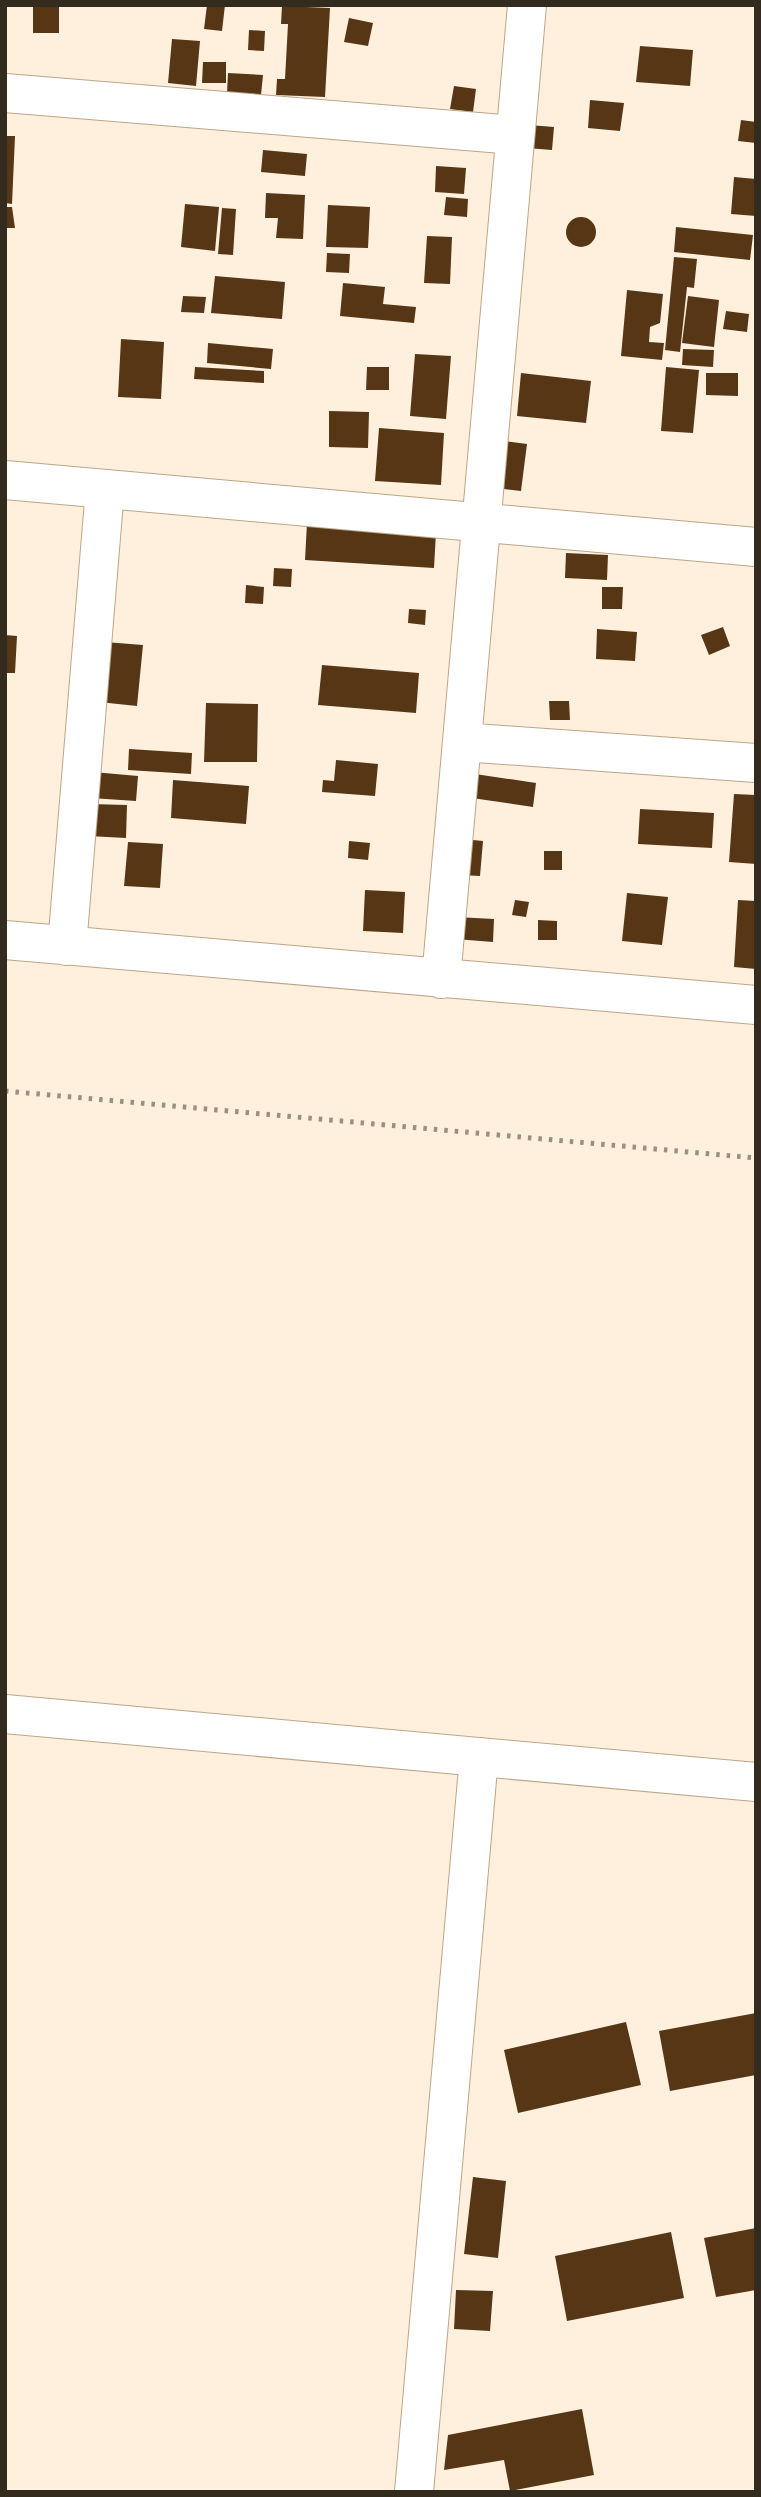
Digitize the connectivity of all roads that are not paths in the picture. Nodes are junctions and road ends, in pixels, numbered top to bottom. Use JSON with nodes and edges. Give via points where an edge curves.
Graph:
{"nodes":[{"id":1,"x":527,"y":5,"type":"edge"},
{"id":2,"x":5,"y":93,"type":"edge"},
{"id":3,"x":515,"y":135,"type":"junction"},
{"id":4,"x":5,"y":480,"type":"edge"},
{"id":5,"x":105,"y":489,"type":"junction"},
{"id":6,"x":481,"y":523,"type":"junction"},
{"id":7,"x":756,"y":547,"type":"edge"},
{"id":8,"x":462,"y":742,"type":"junction"},
{"id":9,"x":756,"y":763,"type":"edge"},
{"id":10,"x":5,"y":940,"type":"edge"},
{"id":11,"x":67,"y":946,"type":"junction"},
{"id":12,"x":441,"y":979,"type":"junction"},
{"id":13,"x":756,"y":1006,"type":"edge"},
{"id":14,"x":5,"y":1714,"type":"edge"},
{"id":15,"x":480,"y":1757,"type":"junction"},
{"id":16,"x":756,"y":1782,"type":"edge"},
{"id":17,"x":414,"y":2492,"type":"edge"}],
"edges":[{"from":1,"to":3,"type":"street"},
{"from":2,"to":3,"type":"street"},
{"from":3,"to":6,"type":"street"},
{"from":4,"to":5,"type":"street"},
{"from":5,"to":6,"type":"street"},
{"from":5,"to":11,"type":"street"},
{"from":6,"to":7,"type":"street"},
{"from":6,"to":8,"type":"street"},
{"from":8,"to":9,"type":"street"},
{"from":8,"to":12,"type":"street"},
{"from":10,"to":11,"type":"street"},
{"from":11,"to":12,"type":"street"},
{"from":12,"to":13,"type":"street"},
{"from":14,"to":15,"type":"street"},
{"from":15,"to":16,"type":"street"},
{"from":15,"to":17,"type":"street"}]}
